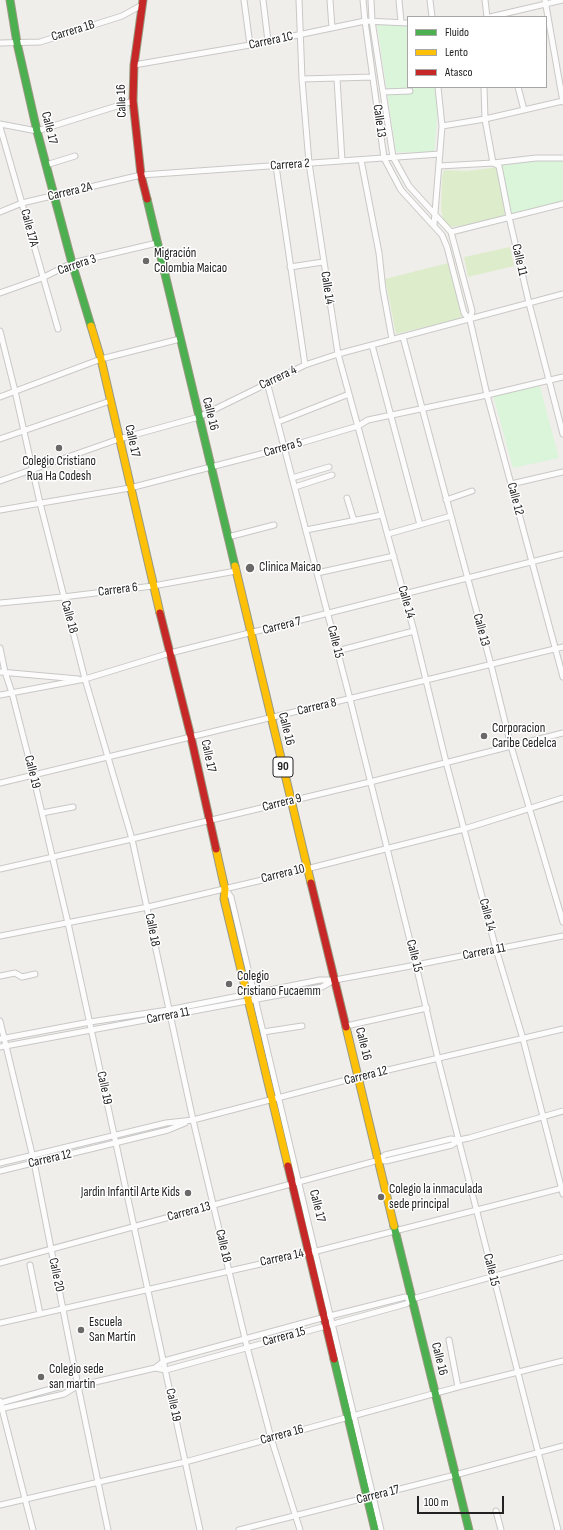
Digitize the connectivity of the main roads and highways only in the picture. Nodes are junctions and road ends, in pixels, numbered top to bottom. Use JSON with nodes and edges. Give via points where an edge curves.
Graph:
{"nodes":[{"id":1,"x":10,"y":0,"type":"edge"},
{"id":2,"x":143,"y":2,"type":"edge"},
{"id":3,"x":375,"y":1530,"type":"edge"},
{"id":4,"x":469,"y":1530,"type":"edge"}],
"edges":[{"from":1,"to":3,"type":"main road","name":"Calle 17","via":[[37,131],[100,360],[191,737],[225,889],[224,899],[251,997],[296,1182],[370,1497]]},
{"from":2,"to":4,"type":"main road","name":"Calle 16","number":"90","via":[[134,65],[133,101],[141,175]]}]}
